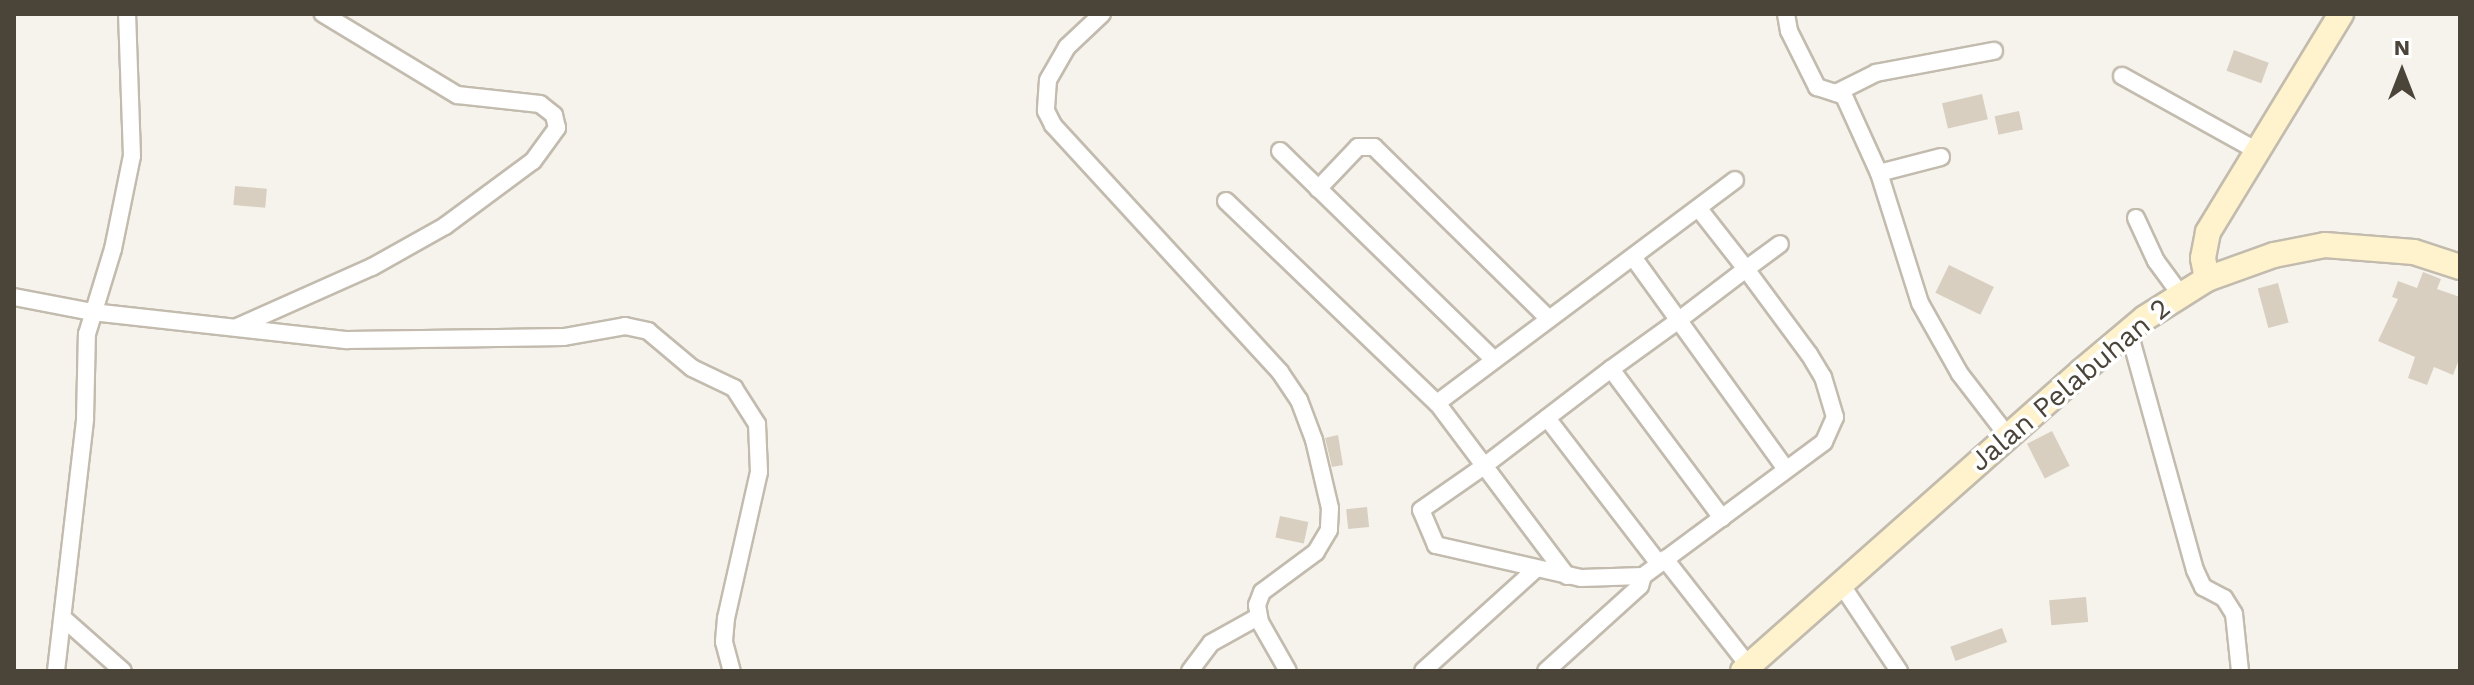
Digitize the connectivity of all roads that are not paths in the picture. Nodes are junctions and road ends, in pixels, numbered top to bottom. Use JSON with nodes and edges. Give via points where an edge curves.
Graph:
{"nodes":[{"id":1,"x":127,"y":14,"type":"edge"},
{"id":2,"x":323,"y":14,"type":"edge"},
{"id":3,"x":1102,"y":14,"type":"edge"},
{"id":4,"x":1786,"y":14,"type":"edge"},
{"id":5,"x":2341,"y":14,"type":"edge"},
{"id":6,"x":1994,"y":51,"type":"dead end"},
{"id":7,"x":2122,"y":76,"type":"dead end"},
{"id":8,"x":1836,"y":93,"type":"junction"},
{"id":9,"x":1280,"y":151,"type":"dead end"},
{"id":10,"x":2259,"y":152,"type":"junction"},
{"id":11,"x":1941,"y":157,"type":"dead end"},
{"id":12,"x":1879,"y":173,"type":"junction"},
{"id":13,"x":1735,"y":180,"type":"dead end"},
{"id":14,"x":1318,"y":189,"type":"junction"},
{"id":15,"x":1226,"y":201,"type":"dead end"},
{"id":16,"x":1699,"y":209,"type":"junction"},
{"id":17,"x":2136,"y":218,"type":"dead end"},
{"id":18,"x":1780,"y":244,"type":"dead end"},
{"id":19,"x":1633,"y":257,"type":"junction"},
{"id":20,"x":2460,"y":267,"type":"edge"},
{"id":21,"x":1746,"y":269,"type":"junction"},
{"id":22,"x":2207,"y":279,"type":"junction"},
{"id":23,"x":2181,"y":295,"type":"junction"},
{"id":24,"x":14,"y":297,"type":"edge"},
{"id":25,"x":92,"y":312,"type":"junction"},
{"id":26,"x":1549,"y":319,"type":"junction"},
{"id":27,"x":1679,"y":320,"type":"junction"},
{"id":28,"x":234,"y":329,"type":"junction"},
{"id":29,"x":2129,"y":332,"type":"junction"},
{"id":30,"x":1494,"y":360,"type":"junction"},
{"id":31,"x":1611,"y":369,"type":"junction"},
{"id":32,"x":1437,"y":403,"type":"junction"},
{"id":33,"x":1547,"y":418,"type":"junction"},
{"id":34,"x":2007,"y":435,"type":"junction"},
{"id":35,"x":1484,"y":466,"type":"junction"},
{"id":36,"x":1785,"y":468,"type":"junction"},
{"id":37,"x":1722,"y":518,"type":"junction"},
{"id":38,"x":1662,"y":562,"type":"junction"},
{"id":39,"x":1536,"y":569,"type":"junction"},
{"id":40,"x":1567,"y":576,"type":"junction"},
{"id":41,"x":1643,"y":576,"type":"junction"},
{"id":42,"x":1841,"y":584,"type":"junction"},
{"id":43,"x":1258,"y":617,"type":"junction"},
{"id":44,"x":63,"y":618,"type":"junction"},
{"id":45,"x":1746,"y":668,"type":"edge"},
{"id":46,"x":56,"y":671,"type":"edge"},
{"id":47,"x":123,"y":671,"type":"edge"},
{"id":48,"x":732,"y":671,"type":"edge"},
{"id":49,"x":1190,"y":671,"type":"edge"},
{"id":50,"x":1288,"y":671,"type":"edge"},
{"id":51,"x":1423,"y":671,"type":"edge"},
{"id":52,"x":1546,"y":671,"type":"edge"},
{"id":53,"x":1899,"y":671,"type":"edge"},
{"id":54,"x":2240,"y":671,"type":"edge"}],
"edges":[{"from":1,"to":25,"type":"street","via":[[132,156],[113,249]]},
{"from":2,"to":28,"type":"street","via":[[457,95],[540,104],[554,115],[557,128],[533,161],[445,226],[372,267]]},
{"from":3,"to":43,"type":"street","via":[[1057,63],[1045,96],[1049,118],[1071,149],[1280,372],[1299,400],[1314,440],[1330,508],[1329,530],[1316,552],[1262,592]]},
{"from":4,"to":8,"type":"street","via":[[1817,87]]},
{"from":5,"to":10,"type":"main road","via":[[2310,57]]},
{"from":6,"to":8,"type":"street","via":[[1876,73]]},
{"from":7,"to":10,"type":"street"},
{"from":8,"to":12,"type":"street","via":[[1844,96]]},
{"from":9,"to":14,"type":"street"},
{"from":10,"to":22,"type":"main road","via":[[2208,232],[2203,258]]},
{"from":11,"to":12,"type":"street"},
{"from":12,"to":34,"type":"street","via":[[1920,303],[1960,374]]},
{"from":13,"to":16,"type":"street"},
{"from":14,"to":26,"type":"street","via":[[1358,147],[1374,147]]},
{"from":14,"to":30,"type":"street"},
{"from":15,"to":32,"type":"street"},
{"from":16,"to":19,"type":"street"},
{"from":16,"to":21,"type":"street"},
{"from":17,"to":23,"type":"street","via":[[2145,243]]},
{"from":18,"to":21,"type":"street"},
{"from":19,"to":26,"type":"street"},
{"from":19,"to":27,"type":"street"},
{"from":20,"to":22,"type":"main road","name":"Jalan Pelabuhan 2","via":[[2414,252],[2325,245],[2274,255]]},
{"from":21,"to":27,"type":"street"},
{"from":21,"to":36,"type":"street","via":[[1809,354],[1835,404],[1824,442]]},
{"from":22,"to":23,"type":"main road","name":"Jalan Pelabuhan 2"},
{"from":23,"to":29,"type":"main road","name":"Jalan Pelabuhan 2"},
{"from":24,"to":25,"type":"street"},
{"from":25,"to":28,"type":"street"},
{"from":25,"to":44,"type":"street"},
{"from":26,"to":30,"type":"street"},
{"from":27,"to":31,"type":"street"},
{"from":27,"to":36,"type":"street"},
{"from":28,"to":48,"type":"street","via":[[347,340],[455,341],[564,337],[625,326],[648,331],[692,368],[720,378],[754,416],[760,446],[726,618],[724,642]]},
{"from":29,"to":34,"type":"main road","name":"Jalan Pelabuhan 2"},
{"from":29,"to":54,"type":"street","via":[[2195,570],[2203,587],[2224,598],[2234,614]]},
{"from":30,"to":32,"type":"street"},
{"from":31,"to":33,"type":"street"},
{"from":31,"to":37,"type":"street"},
{"from":32,"to":35,"type":"street"},
{"from":33,"to":35,"type":"street"},
{"from":33,"to":38,"type":"street"},
{"from":34,"to":42,"type":"main road","name":"Jalan Pelabuhan 2"},
{"from":35,"to":39,"type":"street","via":[[1420,516],[1436,545],[1444,549]]},
{"from":35,"to":40,"type":"street"},
{"from":36,"to":37,"type":"street"},
{"from":37,"to":38,"type":"street"},
{"from":38,"to":41,"type":"street"},
{"from":38,"to":45,"type":"street"},
{"from":39,"to":40,"type":"street"},
{"from":39,"to":51,"type":"street"},
{"from":40,"to":41,"type":"street"},
{"from":41,"to":52,"type":"street","via":[[1640,586]]},
{"from":42,"to":45,"type":"main road","name":"Jalan Pelabuhan 2"},
{"from":42,"to":53,"type":"street"},
{"from":43,"to":49,"type":"street","via":[[1211,643]]},
{"from":43,"to":50,"type":"street"},
{"from":44,"to":46,"type":"street"},
{"from":44,"to":47,"type":"street"}]}
